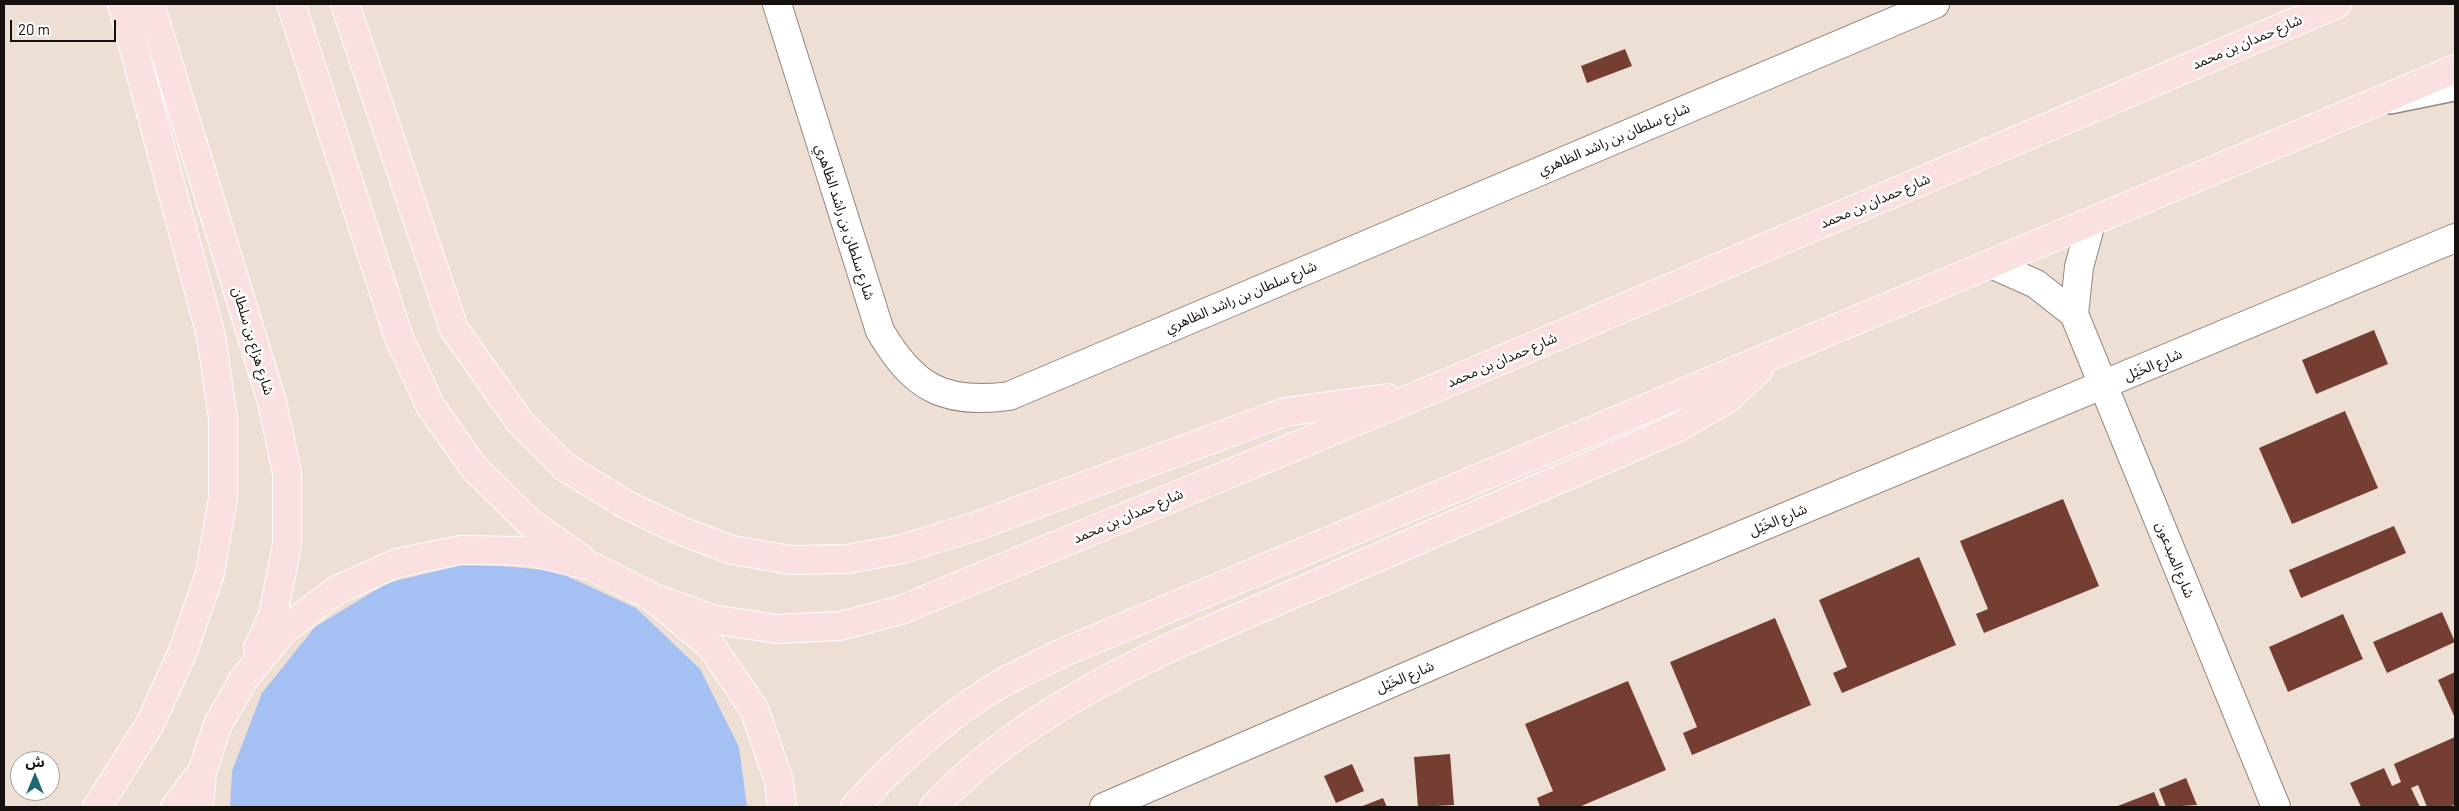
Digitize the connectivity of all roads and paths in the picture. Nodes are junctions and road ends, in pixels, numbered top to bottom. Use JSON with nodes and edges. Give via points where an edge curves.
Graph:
{"nodes":[{"id":1,"x":122,"y":4,"type":"edge"},
{"id":2,"x":150,"y":4,"type":"edge"},
{"id":3,"x":291,"y":4,"type":"edge"},
{"id":4,"x":345,"y":4,"type":"edge"},
{"id":5,"x":777,"y":4,"type":"edge"},
{"id":6,"x":1935,"y":4,"type":"edge"},
{"id":7,"x":2337,"y":4,"type":"edge"},
{"id":8,"x":2455,"y":69,"type":"edge"},
{"id":9,"x":2455,"y":93,"type":"edge"},
{"id":10,"x":2345,"y":116,"type":"junction"},
{"id":11,"x":2091,"y":223,"type":"junction"},
{"id":12,"x":2455,"y":238,"type":"edge"},
{"id":13,"x":1991,"y":264,"type":"junction"},
{"id":14,"x":2074,"y":314,"type":"junction"},
{"id":15,"x":1770,"y":357,"type":"junction"},
{"id":16,"x":2104,"y":386,"type":"junction"},
{"id":17,"x":1426,"y":392,"type":"junction"},
{"id":18,"x":591,"y":566,"type":"junction"},
{"id":19,"x":652,"y":597,"type":"junction"},
{"id":20,"x":243,"y":680,"type":"junction"},
{"id":21,"x":202,"y":772,"type":"junction"},
{"id":22,"x":98,"y":807,"type":"edge"},
{"id":23,"x":175,"y":807,"type":"edge"},
{"id":24,"x":199,"y":807,"type":"edge"},
{"id":25,"x":782,"y":807,"type":"edge"},
{"id":26,"x":855,"y":807,"type":"edge"},
{"id":27,"x":934,"y":807,"type":"edge"},
{"id":28,"x":1104,"y":807,"type":"edge"},
{"id":29,"x":2276,"y":807,"type":"edge"}],
"edges":[{"from":1,"to":22,"type":"main road","via":[[211,336],[223,418],[223,498],[210,573],[184,651],[150,724]]},
{"from":2,"to":20,"type":"main road","name":"شارع هزاع بن سلطان","via":[[272,402],[287,473],[287,545],[273,615]]},
{"from":3,"to":18,"type":"main road","via":[[400,338],[431,407],[475,469],[529,522]]},
{"from":4,"to":17,"type":"main road","via":[[454,329],[520,422],[565,467],[625,504],[732,550],[791,560],[847,558],[902,549],[977,526],[1285,412]]},
{"from":5,"to":6,"type":"street","name":"شارع سلطان بن راشد الظاهري","via":[[880,330],[896,357],[919,380],[946,395],[981,400],[1009,396]]},
{"from":7,"to":17,"type":"main road","name":"شارع حمدان بن محمد"},
{"from":8,"to":10,"type":"main road"},
{"from":9,"to":10,"type":"lane"},
{"from":10,"to":11,"type":"main road"},
{"from":11,"to":13,"type":"main road"},
{"from":11,"to":14,"type":"street","name":"شارع المبدعون","via":[[2079,267]]},
{"from":12,"to":16,"type":"street","name":"شارع الخَيْل"},
{"from":13,"to":14,"type":"street","name":"شارع المبدعون","via":[[2036,284]]},
{"from":13,"to":15,"type":"main road"},
{"from":14,"to":16,"type":"street","name":"شارع المبدعون"},
{"from":15,"to":26,"type":"main road","via":[[1062,653],[1000,684],[944,723],[892,767]]},
{"from":15,"to":27,"type":"main road","via":[[1727,398],[1675,429],[1114,674],[1051,712],[1000,749]]},
{"from":16,"to":28,"type":"street","name":"شارع الخَيْل","via":[[1530,623]]},
{"from":16,"to":29,"type":"street","name":"شارع المبدعون"},
{"from":17,"to":19,"type":"main road","name":"شارع حمدان بن محمد","via":[[901,610],[866,620],[840,626],[776,629],[712,620]]},
{"from":18,"to":19,"type":"main road"},
{"from":18,"to":20,"type":"main road","via":[[527,551],[480,550],[461,550],[397,563],[337,590],[284,630]]},
{"from":19,"to":25,"type":"main road","via":[[711,646],[754,709],[779,781]]},
{"from":20,"to":21,"type":"main road","via":[[218,724]]},
{"from":21,"to":23,"type":"main road"},
{"from":21,"to":24,"type":"main road"}]}
